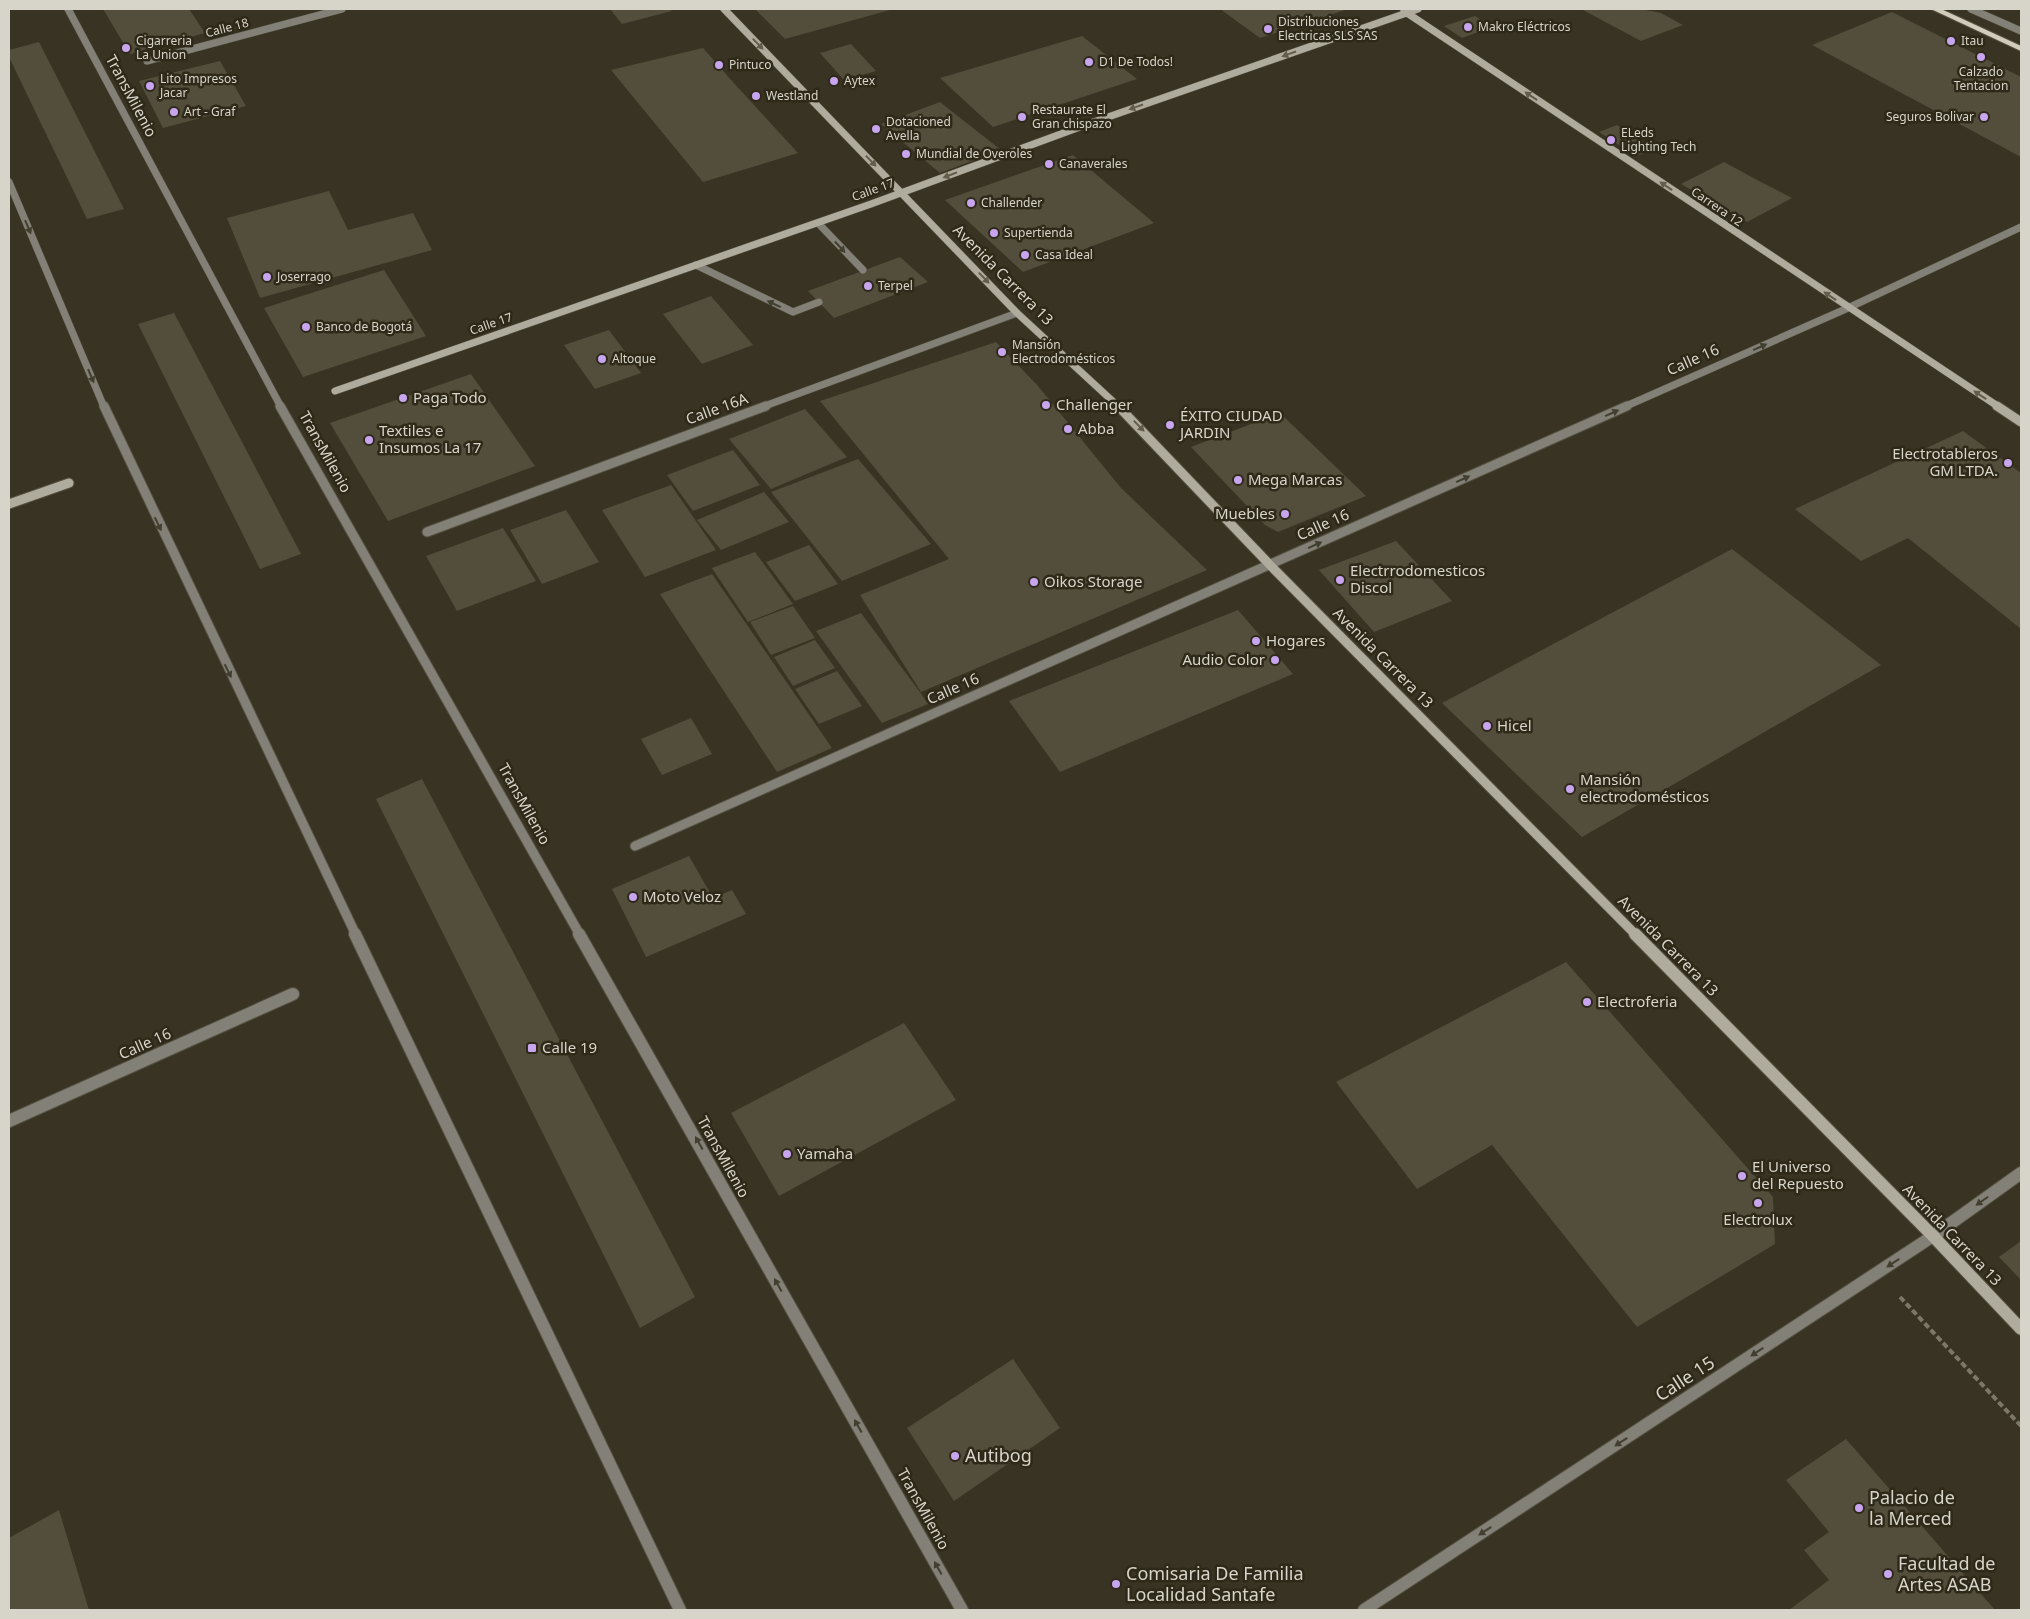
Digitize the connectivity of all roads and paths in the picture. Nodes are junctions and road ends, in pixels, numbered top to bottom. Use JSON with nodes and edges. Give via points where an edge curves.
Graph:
{"nodes":[{"id":1,"x":68,"y":9,"type":"edge"},
{"id":2,"x":342,"y":9,"type":"edge"},
{"id":3,"x":724,"y":9,"type":"edge"},
{"id":4,"x":1418,"y":9,"type":"edge"},
{"id":5,"x":1935,"y":9,"type":"edge"},
{"id":6,"x":1971,"y":9,"type":"edge"},
{"id":7,"x":332,"y":10,"type":"edge"},
{"id":8,"x":1404,"y":11,"type":"edge"},
{"id":9,"x":2021,"y":31,"type":"edge"},
{"id":10,"x":2021,"y":49,"type":"edge"},
{"id":11,"x":147,"y":61,"type":"dead end"},
{"id":12,"x":9,"y":182,"type":"edge"},
{"id":13,"x":903,"y":193,"type":"junction"},
{"id":14,"x":818,"y":223,"type":"junction"},
{"id":15,"x":2021,"y":227,"type":"edge"},
{"id":16,"x":696,"y":265,"type":"junction"},
{"id":17,"x":863,"y":270,"type":"dead end"},
{"id":18,"x":819,"y":302,"type":"dead end"},
{"id":19,"x":1848,"y":308,"type":"junction"},
{"id":20,"x":1017,"y":313,"type":"junction"},
{"id":21,"x":335,"y":391,"type":"dead end"},
{"id":22,"x":2021,"y":422,"type":"edge"},
{"id":23,"x":69,"y":483,"type":"dead end"},
{"id":24,"x":9,"y":504,"type":"edge"},
{"id":25,"x":427,"y":532,"type":"dead end"},
{"id":26,"x":1270,"y":565,"type":"junction"},
{"id":27,"x":635,"y":846,"type":"dead end"},
{"id":28,"x":293,"y":994,"type":"dead end"},
{"id":29,"x":9,"y":1121,"type":"edge"},
{"id":30,"x":2021,"y":1173,"type":"edge"},
{"id":31,"x":1933,"y":1236,"type":"junction"},
{"id":32,"x":1877,"y":1273,"type":"junction"},
{"id":33,"x":2021,"y":1329,"type":"edge"},
{"id":34,"x":2021,"y":1426,"type":"edge"},
{"id":35,"x":680,"y":1610,"type":"edge"},
{"id":36,"x":962,"y":1610,"type":"edge"},
{"id":37,"x":1364,"y":1610,"type":"edge"}],
"edges":[{"from":36,"to":1,"type":"street","name":"TransMilenio","one_way":true,"via":[[272,392]]},
{"from":2,"to":7,"type":"street","name":"Calle 18"},
{"from":3,"to":13,"type":"street","name":"Avenida Carrera 13","one_way":true},
{"from":4,"to":8,"type":"street","name":"Calle 17"},
{"from":5,"to":10,"type":"main road"},
{"from":6,"to":9,"type":"street"},
{"from":7,"to":11,"type":"street","name":"Calle 18"},
{"from":8,"to":13,"type":"street","name":"Calle 17","one_way":true},
{"from":19,"to":8,"type":"street","name":"Carrera 12","one_way":true},
{"from":12,"to":35,"type":"street","one_way":true,"via":[[118,442]]},
{"from":13,"to":14,"type":"street","name":"Calle 17"},
{"from":13,"to":20,"type":"street","name":"Avenida Carrera 13","one_way":true},
{"from":14,"to":16,"type":"street","name":"Calle 17"},
{"from":14,"to":17,"type":"street","one_way":true},
{"from":15,"to":19,"type":"street","name":"Calle 16"},
{"from":18,"to":16,"type":"street","one_way":true,"via":[[793,312]]},
{"from":16,"to":21,"type":"street","name":"Calle 17"},
{"from":22,"to":19,"type":"street","name":"Carrera 12","one_way":true},
{"from":26,"to":19,"type":"street","name":"Calle 16","one_way":true},
{"from":20,"to":25,"type":"street","name":"Calle 16A"},
{"from":20,"to":26,"type":"street","name":"Avenida Carrera 13","one_way":true,"via":[[1135,422]]},
{"from":23,"to":24,"type":"street"},
{"from":26,"to":27,"type":"street","name":"Calle 16"},
{"from":26,"to":31,"type":"street","name":"Avenida Carrera 13"},
{"from":28,"to":29,"type":"street","name":"Calle 16"},
{"from":30,"to":31,"type":"street","name":"Calle 15","one_way":true},
{"from":31,"to":32,"type":"street","name":"Calle 15","one_way":true},
{"from":31,"to":33,"type":"street","name":"Avenida Carrera 13"},
{"from":32,"to":34,"type":"path"},
{"from":32,"to":37,"type":"street","name":"Calle 15","one_way":true}]}
